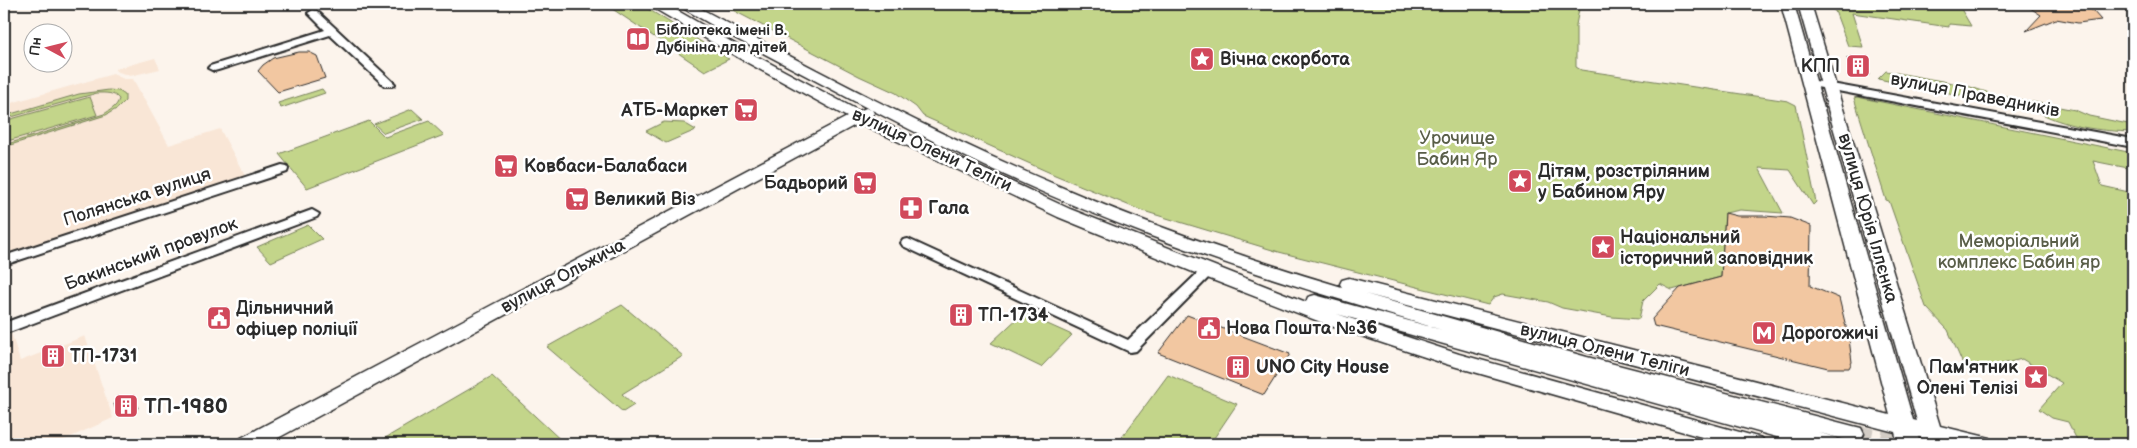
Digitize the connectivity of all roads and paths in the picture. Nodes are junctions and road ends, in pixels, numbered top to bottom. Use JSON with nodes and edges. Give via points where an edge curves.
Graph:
{"nodes":[{"id":1,"x":657,"y":4,"type":"edge"},
{"id":2,"x":683,"y":4,"type":"edge"},
{"id":3,"x":1788,"y":4,"type":"edge"},
{"id":4,"x":1805,"y":4,"type":"edge"},
{"id":5,"x":313,"y":13,"type":"dead end"},
{"id":6,"x":332,"y":31,"type":"junction"},
{"id":7,"x":214,"y":68,"type":"dead end"},
{"id":8,"x":389,"y":84,"type":"dead end"},
{"id":9,"x":1820,"y":84,"type":"junction"},
{"id":10,"x":877,"y":107,"type":"junction"},
{"id":11,"x":859,"y":117,"type":"junction"},
{"id":12,"x":2133,"y":143,"type":"edge"},
{"id":13,"x":282,"y":169,"type":"dead end"},
{"id":14,"x":312,"y":214,"type":"dead end"},
{"id":15,"x":908,"y":243,"type":"dead end"},
{"id":16,"x":1229,"y":256,"type":"junction"},
{"id":17,"x":4,"y":261,"type":"edge"},
{"id":18,"x":1213,"y":273,"type":"junction"},
{"id":19,"x":4,"y":329,"type":"edge"},
{"id":20,"x":1853,"y":434,"type":"tunnel mouth"},
{"id":21,"x":1906,"y":435,"type":"edge"},
{"id":22,"x":1933,"y":438,"type":"edge"},
{"id":23,"x":249,"y":444,"type":"edge"},
{"id":24,"x":1754,"y":444,"type":"edge"},
{"id":25,"x":1829,"y":444,"type":"edge"},
{"id":26,"x":1982,"y":444,"type":"edge"}],
"edges":[{"from":1,"to":11,"type":"main road","name":"вулиця Олени Теліги"},
{"from":2,"to":10,"type":"main road","name":"вулиця Олени Теліги"},
{"from":3,"to":9,"type":"main road","name":"вулиця Юрія Іллєнка"},
{"from":4,"to":9,"type":"main road","name":"вулиця Юрія Іллєнка"},
{"from":5,"to":6,"type":"street"},
{"from":6,"to":7,"type":"street"},
{"from":6,"to":8,"type":"street"},
{"from":9,"to":12,"type":"street","name":"вулиця Праведників"},
{"from":9,"to":21,"type":"main road","name":"вулиця Юрія Іллєнка"},
{"from":9,"to":22,"type":"main road","name":"вулиця Юрія Іллєнка"},
{"from":10,"to":11,"type":"main road","name":"вулиця Ольжича"},
{"from":10,"to":16,"type":"main road","name":"вулиця Олени Теліги","via":[[1010,172],[1162,234]]},
{"from":11,"to":18,"type":"main road","name":"вулиця Олени Теліги","via":[[1064,213]]},
{"from":11,"to":23,"type":"main road","name":"вулиця Ольжича"},
{"from":13,"to":17,"type":"street","name":"Полянська вулиця"},
{"from":14,"to":19,"type":"street","name":"Бакинський провулок"},
{"from":15,"to":18,"type":"street","via":[[1130,347]]},
{"from":16,"to":20,"type":"main road","name":"вулиця Олени Теліги","via":[[1315,286],[1568,360]]},
{"from":16,"to":21,"type":"main road","name":"вулиця Олени Теліги","via":[[1376,291]]},
{"from":18,"to":24,"type":"main road","name":"вулиця Олени Теліги","via":[[1338,321],[1453,358]]},
{"from":18,"to":25,"type":"main road","name":"вулиця Олени Теліги"},
{"from":21,"to":22,"type":"main road","name":"вулиця Олени Теліги"},
{"from":22,"to":26,"type":"main road","name":"вулиця Олени Теліги"}]}
